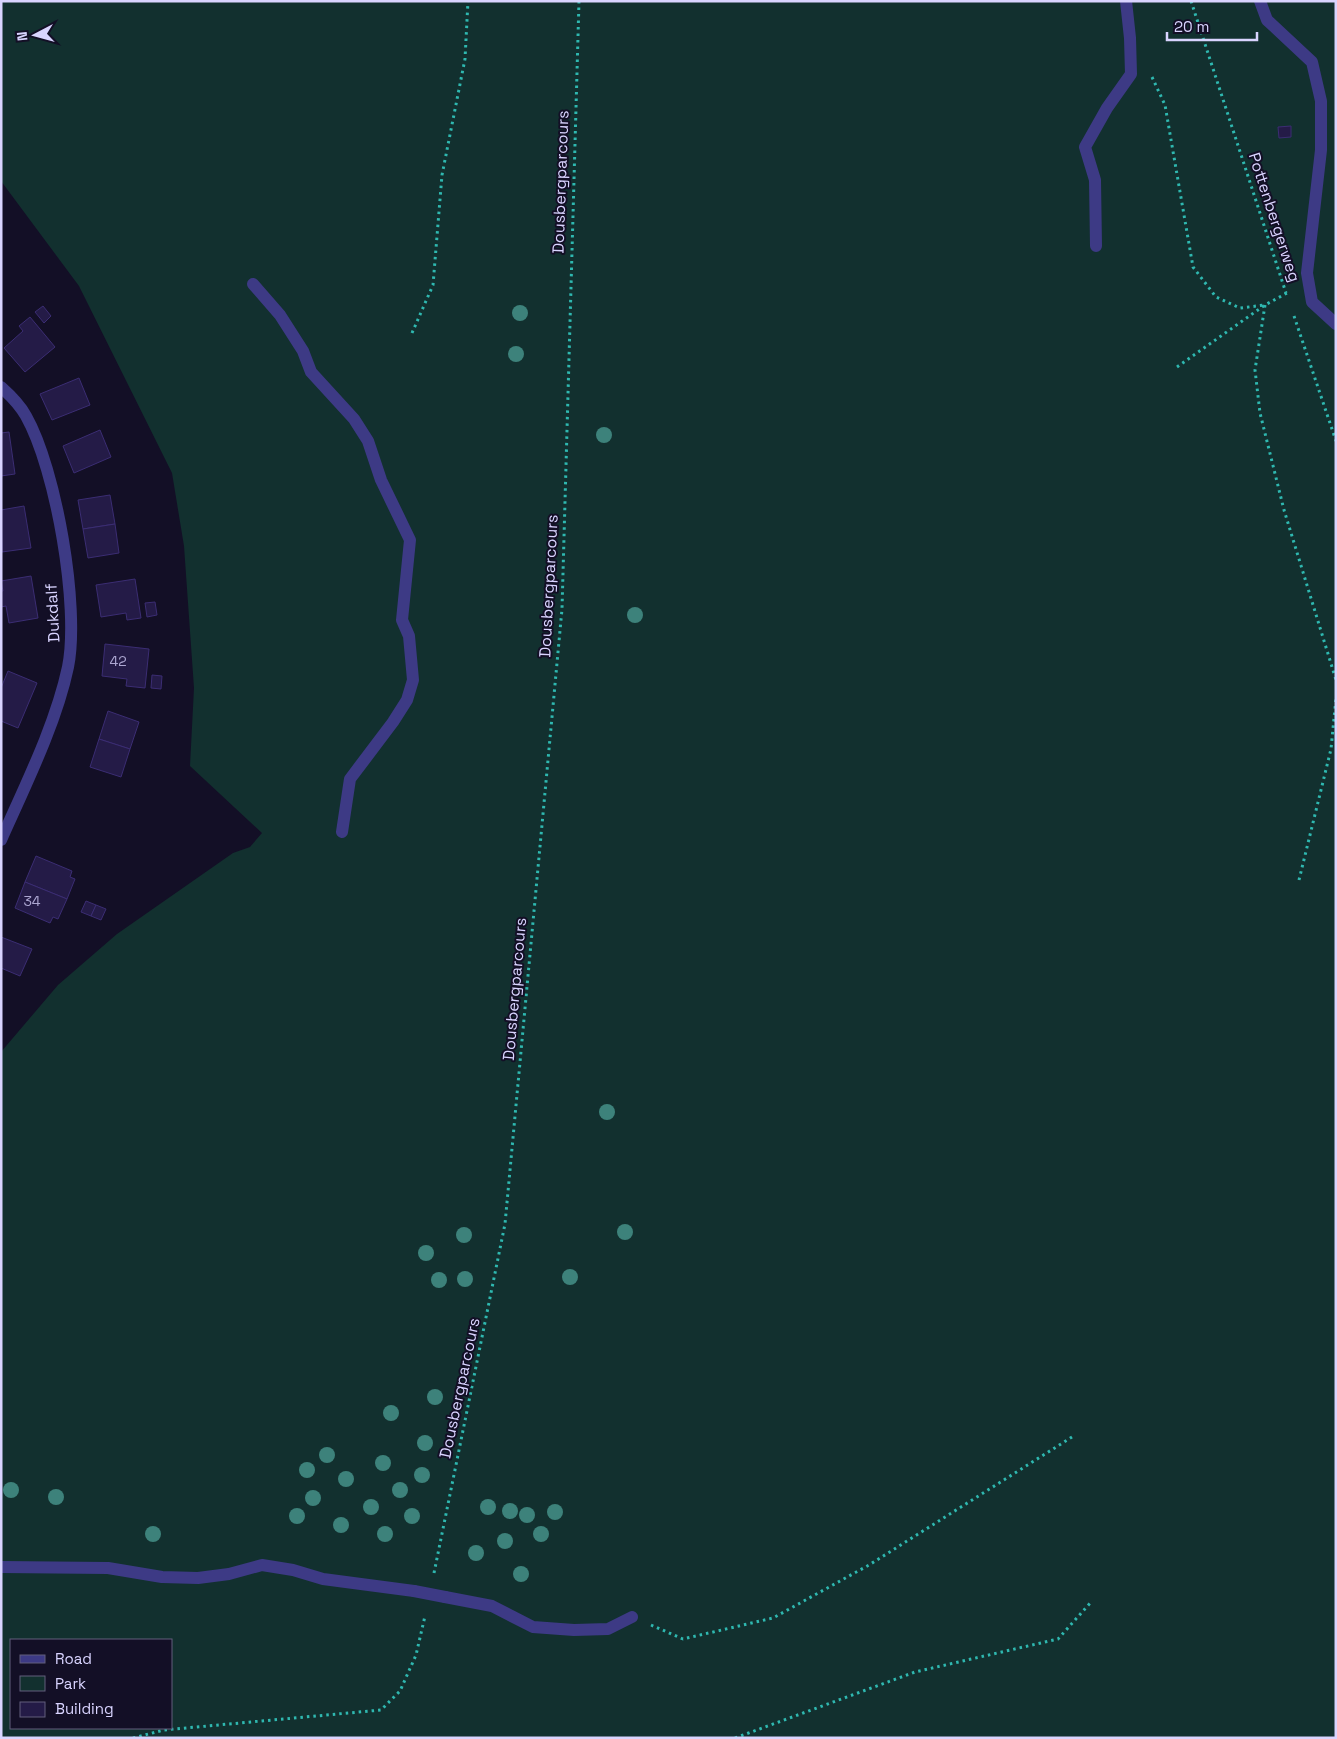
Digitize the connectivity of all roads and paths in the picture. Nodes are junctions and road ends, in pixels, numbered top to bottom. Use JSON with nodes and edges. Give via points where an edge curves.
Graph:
{"nodes":[{"id":1,"x":468,"y":1,"type":"edge"},
{"id":2,"x":579,"y":1,"type":"edge"},
{"id":3,"x":1126,"y":1,"type":"edge"},
{"id":4,"x":1192,"y":1,"type":"edge"},
{"id":5,"x":1260,"y":1,"type":"edge"},
{"id":6,"x":1149,"y":69,"type":"dead end"},
{"id":7,"x":1096,"y":246,"type":"dead end"},
{"id":8,"x":252,"y":284,"type":"dead end"},
{"id":9,"x":1289,"y":302,"type":"dead end"},
{"id":10,"x":1265,"y":305,"type":"junction"},
{"id":11,"x":1292,"y":311,"type":"dead end"},
{"id":12,"x":1336,"y":324,"type":"edge"},
{"id":13,"x":412,"y":332,"type":"dead end"},
{"id":14,"x":1177,"y":367,"type":"dead end"},
{"id":15,"x":1,"y":387,"type":"edge"},
{"id":16,"x":1336,"y":441,"type":"edge"},
{"id":17,"x":1336,"y":680,"type":"edge"},
{"id":18,"x":1336,"y":698,"type":"edge"},
{"id":19,"x":342,"y":832,"type":"dead end"},
{"id":20,"x":1,"y":840,"type":"edge"},
{"id":21,"x":1299,"y":880,"type":"dead end"},
{"id":22,"x":1072,"y":1436,"type":"dead end"},
{"id":23,"x":1,"y":1567,"type":"edge"},
{"id":24,"x":433,"y":1576,"type":"dead end"},
{"id":25,"x":1092,"y":1601,"type":"dead end"},
{"id":26,"x":426,"y":1612,"type":"dead end"},
{"id":27,"x":632,"y":1617,"type":"joint"},
{"id":28,"x":133,"y":1738,"type":"edge"},
{"id":29,"x":735,"y":1738,"type":"edge"}],
"edges":[{"from":1,"to":13,"type":"path","via":[[465,59],[442,175],[433,285]]},
{"from":2,"to":24,"type":"path","name":"Dousbergparcours","via":[[562,609],[524,1026],[505,1224]]},
{"from":3,"to":7,"type":"lane","via":[[1131,74],[1085,148],[1095,180]]},
{"from":4,"to":9,"type":"path","name":"Pottenbergerweg"},
{"from":5,"to":12,"type":"lane","via":[[1267,20],[1312,62],[1321,101],[1321,150],[1307,273],[1312,302]]},
{"from":6,"to":10,"type":"path","via":[[1165,105],[1193,267],[1216,297],[1240,308]]},
{"from":8,"to":19,"type":"lane","via":[[280,315],[303,351],[311,372],[334,394],[359,426],[410,540],[402,620],[409,636],[413,680],[407,700],[393,722],[350,779]]},
{"from":10,"to":14,"type":"path"},
{"from":10,"to":17,"type":"path","via":[[1255,370],[1260,413],[1284,510]]},
{"from":11,"to":16,"type":"path"},
{"from":15,"to":20,"type":"lane","name":"Dukdalf","via":[[25,414],[52,482],[71,625],[68,664],[58,702]]},
{"from":18,"to":21,"type":"path","via":[[1331,749]]},
{"from":22,"to":27,"type":"path","via":[[869,1565],[773,1618],[683,1639]]},
{"from":23,"to":27,"type":"lane","bridge":true,"via":[[108,1568],[162,1577],[198,1578],[262,1565],[323,1579],[414,1591],[492,1606],[533,1627],[608,1629]]},
{"from":25,"to":29,"type":"path","via":[[1058,1639],[915,1672]]},
{"from":26,"to":28,"type":"path","via":[[416,1655],[400,1691],[381,1710],[164,1730]]}]}
